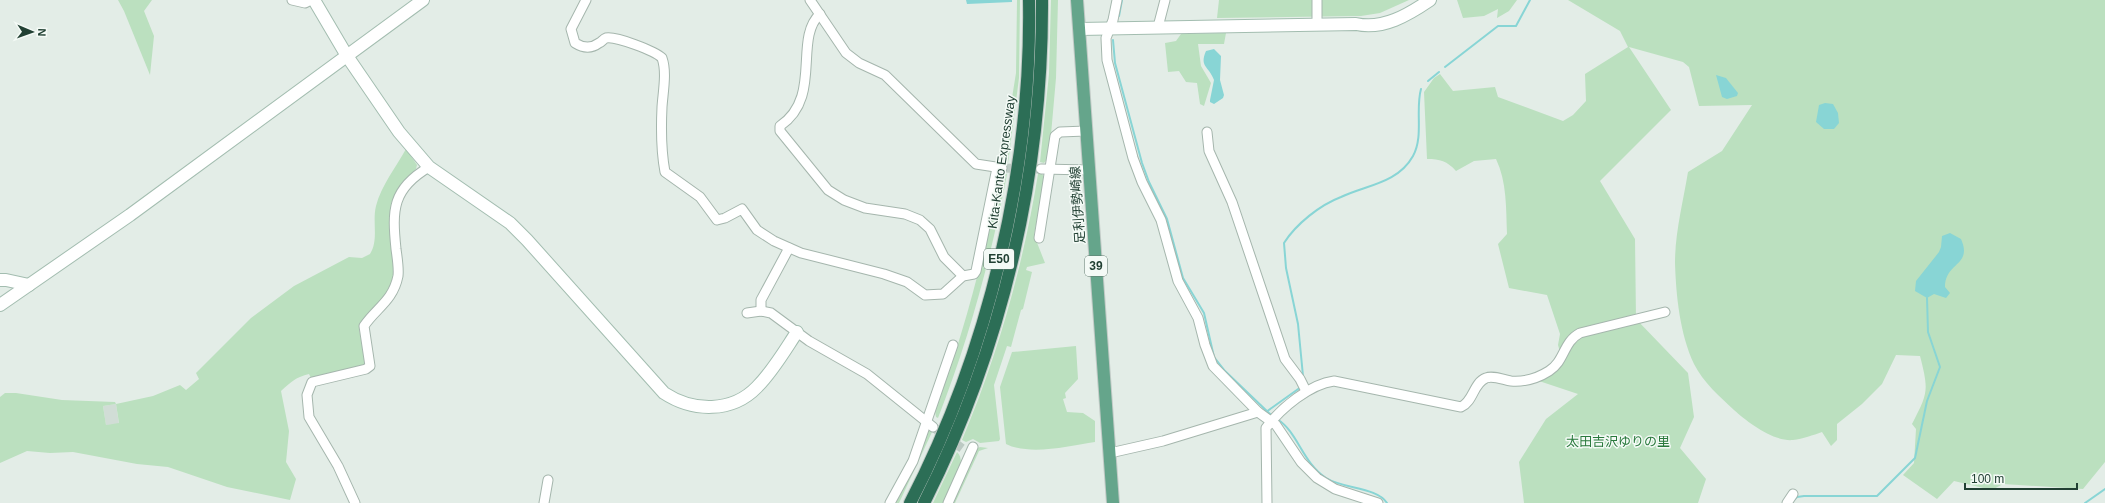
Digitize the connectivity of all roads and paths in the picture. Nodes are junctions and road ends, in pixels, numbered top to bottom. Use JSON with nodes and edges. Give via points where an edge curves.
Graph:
{"nodes":[{"id":1,"x":292,"y":0,"type":"edge"},
{"id":2,"x":313,"y":0,"type":"edge"},
{"id":3,"x":424,"y":0,"type":"edge"},
{"id":4,"x":586,"y":0,"type":"edge"},
{"id":5,"x":810,"y":0,"type":"edge"},
{"id":6,"x":1029,"y":0,"type":"edge"},
{"id":7,"x":1042,"y":0,"type":"edge"},
{"id":8,"x":1077,"y":0,"type":"edge"},
{"id":9,"x":1117,"y":0,"type":"edge"},
{"id":10,"x":1165,"y":0,"type":"edge"},
{"id":11,"x":1317,"y":0,"type":"edge"},
{"id":12,"x":1430,"y":0,"type":"edge"},
{"id":13,"x":820,"y":14,"type":"junction"},
{"id":14,"x":1317,"y":19,"type":"dead end"},
{"id":15,"x":1158,"y":27,"type":"junction"},
{"id":16,"x":1080,"y":29,"type":"junction"},
{"id":17,"x":1108,"y":29,"type":"junction"},
{"id":18,"x":347,"y":56,"type":"junction"},
{"id":19,"x":1086,"y":131,"type":"junction"},
{"id":20,"x":1206,"y":132,"type":"dead end"},
{"id":21,"x":428,"y":167,"type":"junction"},
{"id":22,"x":1041,"y":169,"type":"tunnel mouth"},
{"id":23,"x":1051,"y":169,"type":"junction"},
{"id":24,"x":1089,"y":170,"type":"junction"},
{"id":25,"x":1039,"y":238,"type":"dead end"},
{"id":26,"x":789,"y":248,"type":"junction"},
{"id":27,"x":963,"y":276,"type":"junction"},
{"id":28,"x":0,"y":280,"type":"edge"},
{"id":29,"x":29,"y":285,"type":"junction"},
{"id":30,"x":0,"y":305,"type":"edge"},
{"id":31,"x":760,"y":311,"type":"junction"},
{"id":32,"x":1665,"y":312,"type":"dead end"},
{"id":33,"x":747,"y":313,"type":"dead end"},
{"id":34,"x":797,"y":332,"type":"junction"},
{"id":35,"x":954,"y":345,"type":"dead end"},
{"id":36,"x":1306,"y":391,"type":"junction"},
{"id":37,"x":1258,"y":412,"type":"junction"},
{"id":38,"x":1271,"y":421,"type":"junction"},
{"id":39,"x":930,"y":424,"type":"junction"},
{"id":40,"x":968,"y":450,"type":"dead end"},
{"id":41,"x":1110,"y":454,"type":"junction"},
{"id":42,"x":548,"y":480,"type":"dead end"},
{"id":43,"x":1793,"y":494,"type":"dead end"},
{"id":44,"x":355,"y":503,"type":"edge"},
{"id":45,"x":544,"y":503,"type":"edge"},
{"id":46,"x":890,"y":503,"type":"edge"},
{"id":47,"x":910,"y":503,"type":"edge"},
{"id":48,"x":924,"y":503,"type":"edge"},
{"id":49,"x":948,"y":503,"type":"edge"},
{"id":50,"x":1113,"y":503,"type":"edge"},
{"id":51,"x":1267,"y":503,"type":"edge"},
{"id":52,"x":1378,"y":503,"type":"edge"},
{"id":53,"x":1787,"y":503,"type":"edge"}],
"edges":[{"from":1,"to":2,"type":"street","via":[[305,3]]},
{"from":2,"to":18,"type":"street"},
{"from":3,"to":18,"type":"street"},
{"from":4,"to":26,"type":"street","via":[[571,29],[575,43],[587,48],[599,44],[605,38],[611,38],[636,45],[662,58],[663,160],[667,175],[700,197],[717,220],[742,209],[757,230]]},
{"from":5,"to":13,"type":"street"},
{"from":6,"to":47,"type":"highway","name":"Kita-Kanto Expressway","number":"E50","via":[[1028,52],[1021,133],[1012,199],[994,279],[957,394],[931,460]]},
{"from":7,"to":48,"type":"highway","name":"Kita-Kanto Expressway","number":"E50","via":[[1035,126],[1018,237],[996,320],[973,390]]},
{"from":8,"to":16,"type":"main road","name":"足利伊勢崎線","number":"39"},
{"from":9,"to":17,"type":"street","via":[[1113,20]]},
{"from":10,"to":15,"type":"street"},
{"from":11,"to":14,"type":"street"},
{"from":12,"to":15,"type":"street","via":[[1400,18],[1368,27],[1356,24]]},
{"from":13,"to":27,"type":"street","via":[[846,53],[859,63],[885,75],[976,164],[1000,168],[976,271],[974,274]]},
{"from":13,"to":27,"type":"street","via":[[807,42],[806,78],[797,110],[794,116],[780,126],[780,132],[834,195],[865,208],[905,214],[926,224],[944,257]]},
{"from":15,"to":17,"type":"street"},
{"from":16,"to":17,"type":"street"},
{"from":16,"to":19,"type":"main road","name":"足利伊勢崎線","number":"39"},
{"from":17,"to":37,"type":"street","via":[[1107,60],[1132,153],[1142,182],[1161,220],[1178,281],[1198,318],[1213,366]]},
{"from":18,"to":21,"type":"street","via":[[399,132]]},
{"from":18,"to":29,"type":"street","via":[[130,215]]},
{"from":19,"to":23,"type":"street","via":[[1056,134]]},
{"from":19,"to":24,"type":"main road","name":"足利伊勢崎線","number":"39"},
{"from":20,"to":36,"type":"street","via":[[1209,151],[1232,202],[1285,359]]},
{"from":21,"to":34,"type":"street","via":[[510,223],[657,387],[682,404],[715,408],[740,400],[762,382]]},
{"from":21,"to":44,"type":"street","via":[[408,182],[396,203],[393,222],[398,276],[393,291],[384,305],[364,326],[370,366],[312,382],[307,395],[309,417],[338,466]]},
{"from":22,"to":23,"type":"street"},
{"from":23,"to":24,"type":"street"},
{"from":23,"to":25,"type":"street"},
{"from":24,"to":41,"type":"main road","name":"足利伊勢崎線","number":"39"},
{"from":26,"to":27,"type":"street","via":[[838,264],[884,274],[907,282],[921,293],[931,296],[943,294]]},
{"from":26,"to":31,"type":"street","via":[[761,300]]},
{"from":28,"to":29,"type":"street"},
{"from":29,"to":30,"type":"street"},
{"from":31,"to":33,"type":"street"},
{"from":31,"to":34,"type":"street","via":[[771,313]]},
{"from":32,"to":36,"type":"street","via":[[1580,334],[1569,341],[1558,362],[1544,374],[1518,381],[1489,377],[1478,383],[1467,404],[1461,407],[1334,381]]},
{"from":34,"to":39,"type":"street","via":[[867,374]]},
{"from":35,"to":39,"type":"street"},
{"from":36,"to":38,"type":"street"},
{"from":37,"to":38,"type":"street"},
{"from":37,"to":41,"type":"street"},
{"from":38,"to":51,"type":"street","via":[[1266,428]]},
{"from":38,"to":52,"type":"street","via":[[1280,429],[1301,462],[1317,478],[1335,489]]},
{"from":39,"to":46,"type":"street"},
{"from":40,"to":49,"type":"street"},
{"from":41,"to":50,"type":"main road","name":"足利伊勢崎線","number":"39"},
{"from":42,"to":45,"type":"street"},
{"from":43,"to":53,"type":"street"}]}
